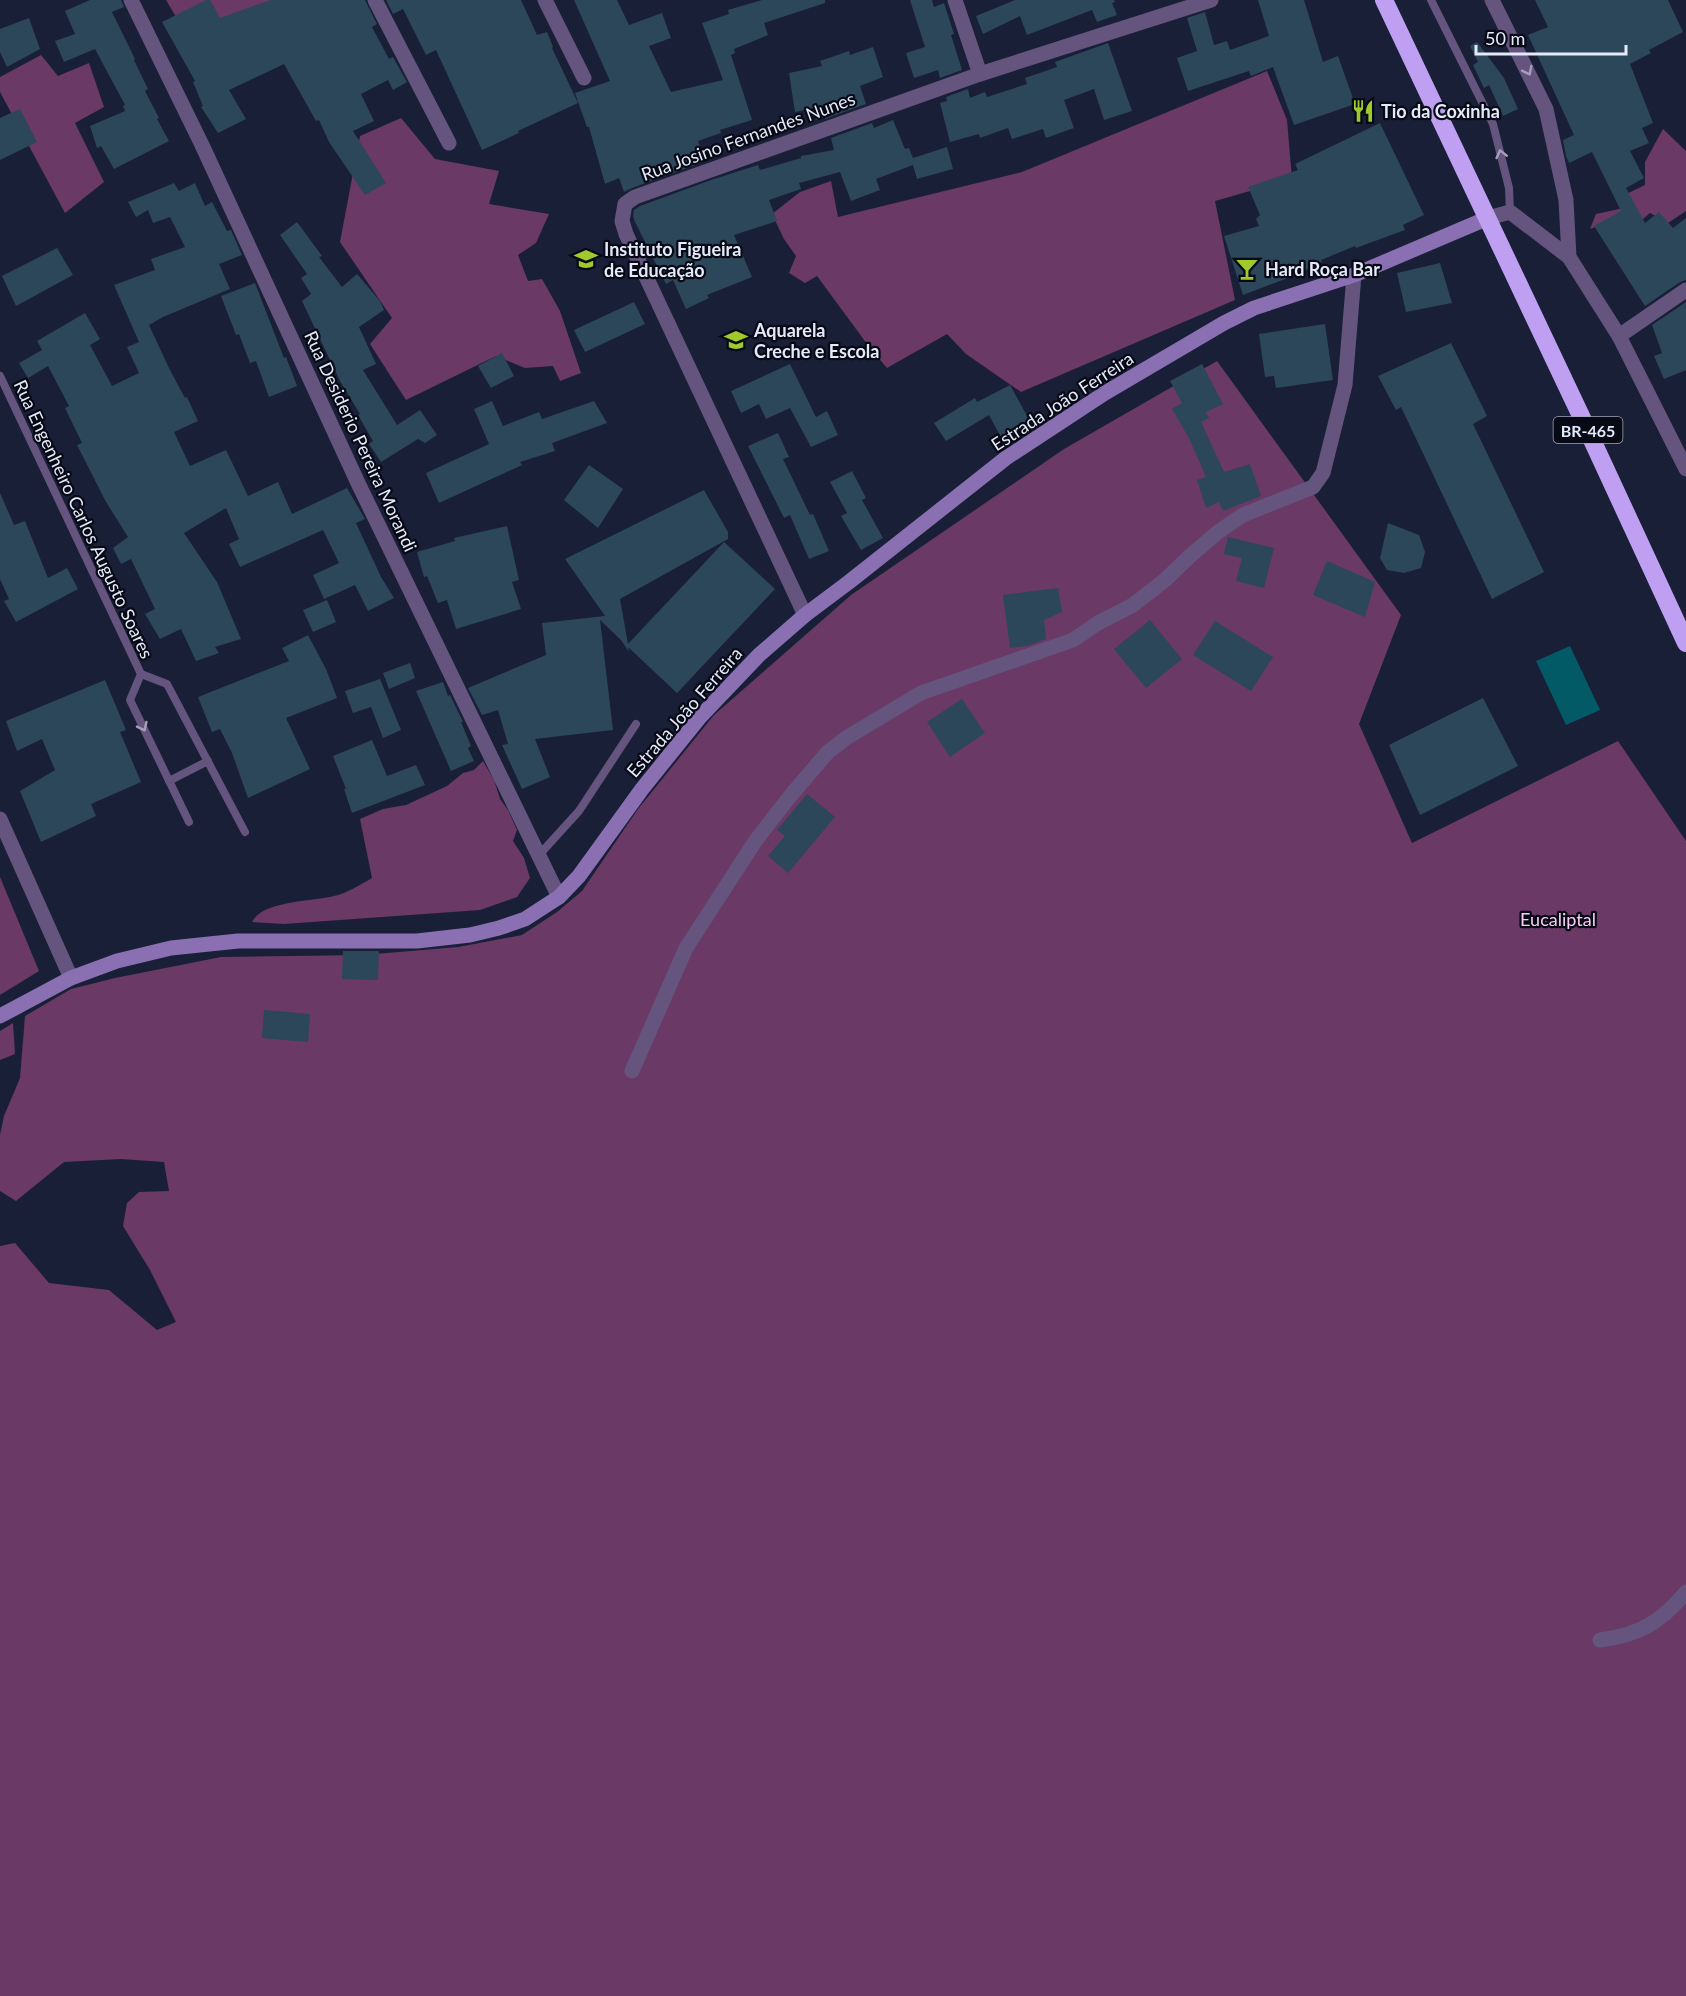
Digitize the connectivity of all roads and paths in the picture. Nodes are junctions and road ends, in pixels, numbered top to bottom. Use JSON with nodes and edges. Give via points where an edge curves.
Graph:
{"nodes":[{"id":1,"x":131,"y":0,"type":"edge"},
{"id":2,"x":375,"y":0,"type":"edge"},
{"id":3,"x":545,"y":0,"type":"edge"},
{"id":4,"x":955,"y":0,"type":"edge"},
{"id":5,"x":1211,"y":0,"type":"edge"},
{"id":6,"x":1384,"y":0,"type":"edge"},
{"id":7,"x":1431,"y":0,"type":"edge"},
{"id":8,"x":1492,"y":0,"type":"edge"},
{"id":9,"x":980,"y":74,"type":"junction"},
{"id":10,"x":584,"y":78,"type":"dead end"},
{"id":11,"x":449,"y":143,"type":"dead end"},
{"id":12,"x":1510,"y":212,"type":"junction"},
{"id":13,"x":1488,"y":218,"type":"junction"},
{"id":14,"x":1569,"y":257,"type":"junction"},
{"id":15,"x":1354,"y":275,"type":"junction"},
{"id":16,"x":1686,"y":290,"type":"edge"},
{"id":17,"x":1618,"y":336,"type":"junction"},
{"id":18,"x":0,"y":376,"type":"edge"},
{"id":19,"x":1686,"y":469,"type":"edge"},
{"id":20,"x":805,"y":615,"type":"junction"},
{"id":21,"x":1686,"y":643,"type":"edge"},
{"id":22,"x":141,"y":674,"type":"junction"},
{"id":23,"x":636,"y":724,"type":"dead end"},
{"id":24,"x":208,"y":761,"type":"junction"},
{"id":25,"x":169,"y":781,"type":"junction"},
{"id":26,"x":0,"y":819,"type":"edge"},
{"id":27,"x":189,"y":822,"type":"dead end"},
{"id":28,"x":245,"y":832,"type":"dead end"},
{"id":29,"x":539,"y":855,"type":"junction"},
{"id":30,"x":559,"y":897,"type":"junction"},
{"id":31,"x":71,"y":978,"type":"junction"},
{"id":32,"x":0,"y":1016,"type":"edge"},
{"id":33,"x":632,"y":1071,"type":"dead end"},
{"id":34,"x":1686,"y":1592,"type":"edge"},
{"id":35,"x":1600,"y":1640,"type":"dead end"}],
"edges":[{"from":1,"to":29,"type":"street","name":"Rua Desiderio Pereira Morandi","via":[[358,483]]},
{"from":2,"to":11,"type":"street"},
{"from":3,"to":10,"type":"street"},
{"from":4,"to":9,"type":"street"},
{"from":5,"to":9,"type":"street","name":"Rua Josino Fernandes Nunes"},
{"from":6,"to":13,"type":"highway","number":"BR-465"},
{"from":12,"to":7,"type":"lane","one_way":true,"via":[[1509,188],[1493,124]]},
{"from":8,"to":14,"type":"street","one_way":true,"via":[[1546,109],[1566,200]]},
{"from":9,"to":20,"type":"street","name":"Rua Josino Fernandes Nunes","via":[[635,197],[623,212],[626,234]]},
{"from":12,"to":13,"type":"street"},
{"from":12,"to":14,"type":"street"},
{"from":13,"to":15,"type":"street","name":"Estrada João Ferreira"},
{"from":13,"to":21,"type":"highway","number":"BR-465"},
{"from":14,"to":17,"type":"street"},
{"from":15,"to":20,"type":"street","name":"Estrada João Ferreira","via":[[1254,308],[1105,393],[1006,458]]},
{"from":15,"to":33,"type":"street","via":[[1345,385],[1323,473],[1313,487],[1244,515],[1218,532],[1133,605],[1073,640],[921,693],[827,753],[756,840],[686,948]]},
{"from":16,"to":17,"type":"street"},
{"from":17,"to":19,"type":"street"},
{"from":18,"to":22,"type":"lane","name":"Rua Engenheiro Carlos Augusto Soares"},
{"from":20,"to":30,"type":"street","name":"Estrada João Ferreira","via":[[759,654],[700,717]]},
{"from":22,"to":24,"type":"lane","name":"Rua Engenheiro Carlos Augusto Soares","via":[[167,684]]},
{"from":22,"to":25,"type":"lane","name":"Rua Engenheiro Carlos Augusto Soares","one_way":true,"via":[[130,700]]},
{"from":23,"to":29,"type":"lane","via":[[579,811]]},
{"from":24,"to":25,"type":"lane"},
{"from":24,"to":28,"type":"lane","name":"Rua Engenheiro Carlos Augusto Soares"},
{"from":25,"to":27,"type":"lane","name":"Rua Engenheiro Carlos Augusto Soares"},
{"from":26,"to":31,"type":"street"},
{"from":29,"to":30,"type":"street","name":"Rua Desiderio Pereira Morandi"},
{"from":30,"to":31,"type":"street","name":"Estrada João Ferreira","via":[[512,924],[454,938],[238,941],[141,954]]},
{"from":31,"to":32,"type":"street","name":"Estrada João Ferreira"},
{"from":34,"to":35,"type":"street","via":[[1658,1622],[1636,1633]]}]}
